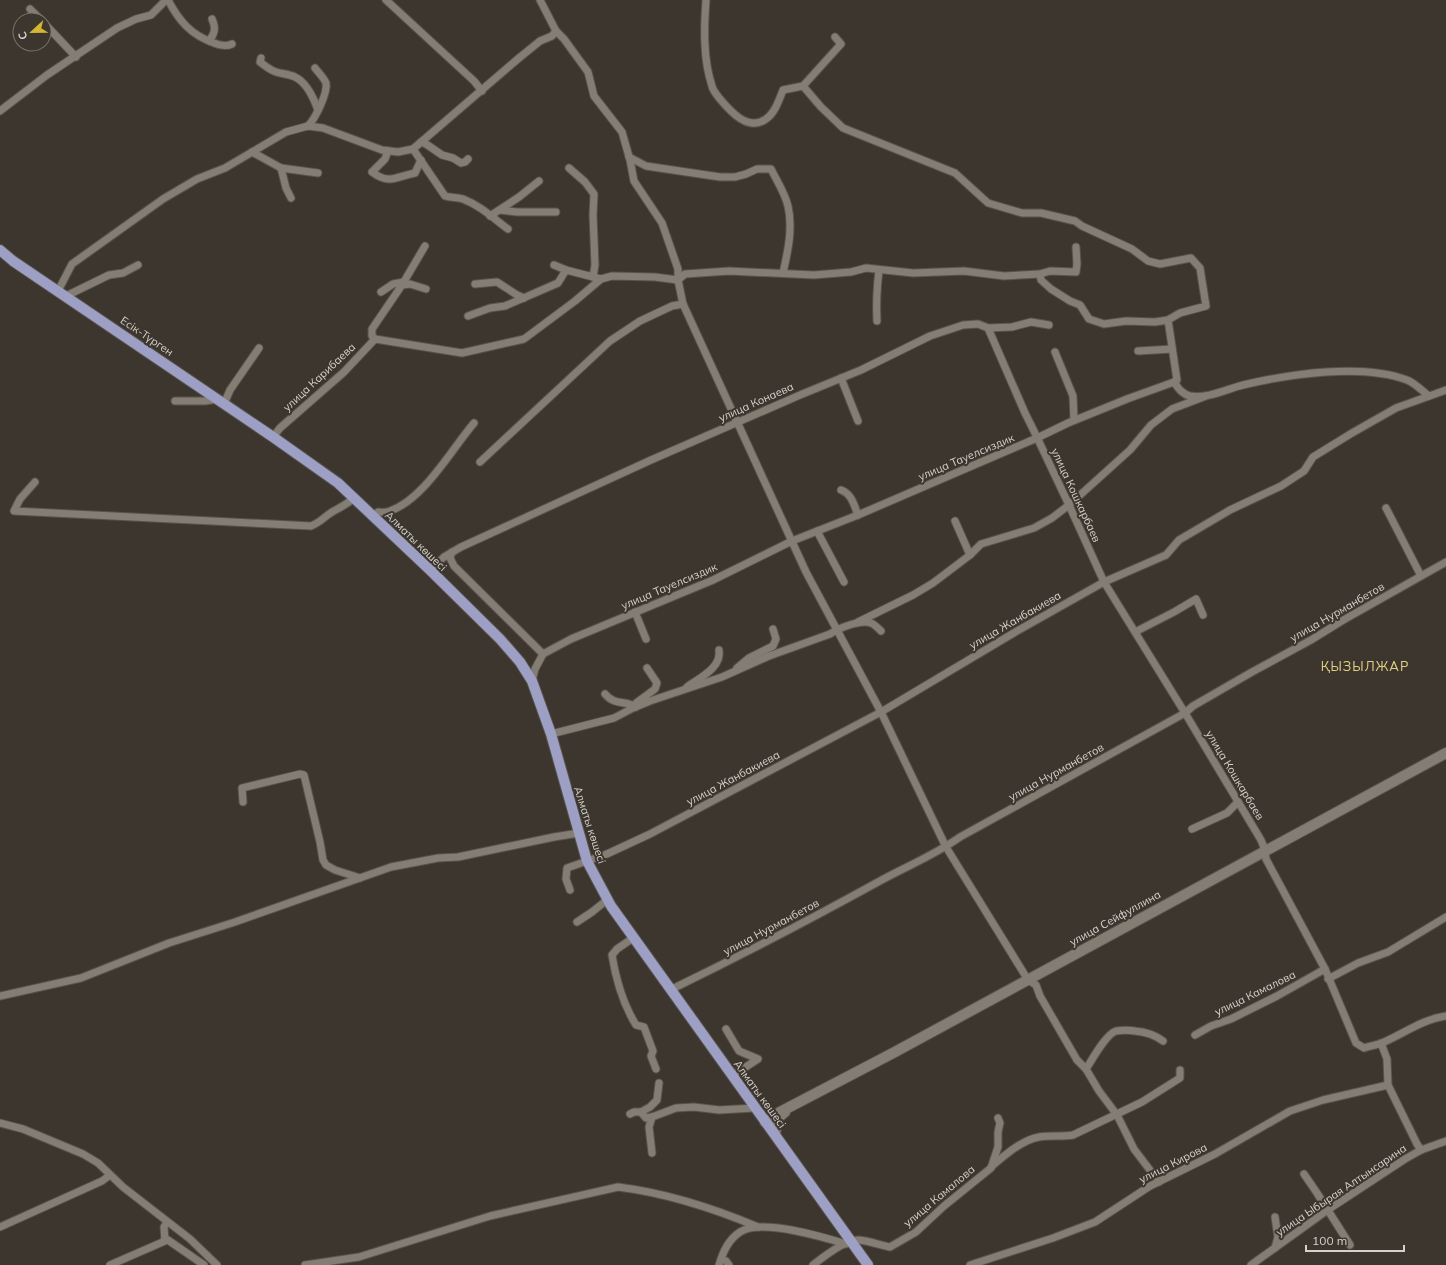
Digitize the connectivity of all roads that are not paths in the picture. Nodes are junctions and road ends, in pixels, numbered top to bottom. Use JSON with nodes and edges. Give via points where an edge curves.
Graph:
{"nodes":[{"id":1,"x":167,"y":0,"type":"edge"},
{"id":2,"x":386,"y":0,"type":"edge"},
{"id":3,"x":540,"y":0,"type":"edge"},
{"id":4,"x":706,"y":0,"type":"edge"},
{"id":5,"x":30,"y":9,"type":"dead end"},
{"id":6,"x":33,"y":12,"type":"edge"},
{"id":7,"x":212,"y":19,"type":"dead end"},
{"id":8,"x":556,"y":31,"type":"junction"},
{"id":9,"x":52,"y":32,"type":"edge"},
{"id":10,"x":835,"y":38,"type":"dead end"},
{"id":11,"x":209,"y":41,"type":"junction"},
{"id":12,"x":232,"y":44,"type":"dead end"},
{"id":13,"x":76,"y":57,"type":"junction"},
{"id":14,"x":261,"y":58,"type":"dead end"},
{"id":15,"x":315,"y":68,"type":"dead end"},
{"id":16,"x":803,"y":86,"type":"junction"},
{"id":17,"x":482,"y":91,"type":"junction"},
{"id":18,"x":318,"y":110,"type":"junction"},
{"id":19,"x":0,"y":111,"type":"edge"},
{"id":20,"x":308,"y":126,"type":"junction"},
{"id":21,"x":421,"y":142,"type":"junction"},
{"id":22,"x":413,"y":149,"type":"junction"},
{"id":23,"x":388,"y":151,"type":"junction"},
{"id":24,"x":252,"y":152,"type":"junction"},
{"id":25,"x":629,"y":157,"type":"junction"},
{"id":26,"x":468,"y":159,"type":"dead end"},
{"id":27,"x":421,"y":160,"type":"junction"},
{"id":28,"x":282,"y":168,"type":"junction"},
{"id":29,"x":569,"y":168,"type":"dead end"},
{"id":30,"x":318,"y":173,"type":"dead end"},
{"id":31,"x":539,"y":181,"type":"dead end"},
{"id":32,"x":291,"y":198,"type":"dead end"},
{"id":33,"x":500,"y":210,"type":"junction"},
{"id":34,"x":556,"y":212,"type":"dead end"},
{"id":35,"x":490,"y":216,"type":"junction"},
{"id":36,"x":508,"y":230,"type":"dead end"},
{"id":37,"x":425,"y":246,"type":"dead end"},
{"id":38,"x":1076,"y":247,"type":"dead end"},
{"id":39,"x":0,"y":250,"type":"edge"},
{"id":40,"x":138,"y":265,"type":"dead end"},
{"id":41,"x":554,"y":265,"type":"dead end"},
{"id":42,"x":566,"y":270,"type":"junction"},
{"id":43,"x":880,"y":270,"type":"junction"},
{"id":44,"x":783,"y":273,"type":"junction"},
{"id":45,"x":1040,"y":274,"type":"junction"},
{"id":46,"x":597,"y":278,"type":"junction"},
{"id":47,"x":678,"y":280,"type":"junction"},
{"id":48,"x":403,"y":284,"type":"junction"},
{"id":49,"x":475,"y":284,"type":"dead end"},
{"id":50,"x":426,"y":289,"type":"dead end"},
{"id":51,"x":381,"y":292,"type":"dead end"},
{"id":52,"x":62,"y":294,"type":"junction"},
{"id":53,"x":524,"y":298,"type":"junction"},
{"id":54,"x":683,"y":304,"type":"junction"},
{"id":55,"x":468,"y":316,"type":"dead end"},
{"id":56,"x":1168,"y":320,"type":"junction"},
{"id":57,"x":877,"y":321,"type":"dead end"},
{"id":58,"x":1050,"y":325,"type":"dead end"},
{"id":59,"x":988,"y":328,"type":"junction"},
{"id":60,"x":375,"y":339,"type":"junction"},
{"id":61,"x":259,"y":348,"type":"dead end"},
{"id":62,"x":1172,"y":349,"type":"junction"},
{"id":63,"x":1138,"y":351,"type":"dead end"},
{"id":64,"x":1055,"y":352,"type":"dead end"},
{"id":65,"x":841,"y":378,"type":"junction"},
{"id":66,"x":1174,"y":382,"type":"junction"},
{"id":67,"x":1446,"y":390,"type":"edge"},
{"id":68,"x":1181,"y":391,"type":"junction"},
{"id":69,"x":1206,"y":396,"type":"junction"},
{"id":70,"x":1429,"y":396,"type":"junction"},
{"id":71,"x":221,"y":401,"type":"junction"},
{"id":72,"x":175,"y":402,"type":"dead end"},
{"id":73,"x":1176,"y":407,"type":"junction"},
{"id":74,"x":1074,"y":420,"type":"junction"},
{"id":75,"x":858,"y":421,"type":"dead end"},
{"id":76,"x":738,"y":422,"type":"junction"},
{"id":77,"x":474,"y":423,"type":"dead end"},
{"id":78,"x":1037,"y":438,"type":"junction"},
{"id":79,"x":277,"y":440,"type":"junction"},
{"id":80,"x":480,"y":462,"type":"dead end"},
{"id":81,"x":34,"y":482,"type":"dead end"},
{"id":82,"x":840,"y":490,"type":"dead end"},
{"id":83,"x":354,"y":498,"type":"junction"},
{"id":84,"x":1069,"y":505,"type":"junction"},
{"id":85,"x":1386,"y":508,"type":"dead end"},
{"id":86,"x":858,"y":515,"type":"junction"},
{"id":87,"x":374,"y":516,"type":"junction"},
{"id":88,"x":955,"y":521,"type":"dead end"},
{"id":89,"x":817,"y":532,"type":"junction"},
{"id":90,"x":792,"y":542,"type":"junction"},
{"id":91,"x":452,"y":552,"type":"junction"},
{"id":92,"x":970,"y":555,"type":"junction"},
{"id":93,"x":1446,"y":562,"type":"edge"},
{"id":94,"x":430,"y":570,"type":"junction"},
{"id":95,"x":1421,"y":576,"type":"junction"},
{"id":96,"x":844,"y":582,"type":"dead end"},
{"id":97,"x":1104,"y":582,"type":"junction"},
{"id":98,"x":635,"y":612,"type":"junction"},
{"id":99,"x":1203,"y":615,"type":"dead end"},
{"id":100,"x":858,"y":622,"type":"junction"},
{"id":101,"x":773,"y":629,"type":"dead end"},
{"id":102,"x":837,"y":629,"type":"junction"},
{"id":103,"x":881,"y":631,"type":"dead end"},
{"id":104,"x":1135,"y":632,"type":"junction"},
{"id":105,"x":646,"y":639,"type":"dead end"},
{"id":106,"x":719,"y":650,"type":"dead end"},
{"id":107,"x":543,"y":654,"type":"junction"},
{"id":108,"x":647,"y":668,"type":"dead end"},
{"id":109,"x":733,"y":672,"type":"junction"},
{"id":110,"x":532,"y":681,"type":"junction"},
{"id":111,"x":676,"y":692,"type":"junction"},
{"id":112,"x":605,"y":694,"type":"dead end"},
{"id":113,"x":636,"y":707,"type":"junction"},
{"id":114,"x":881,"y":712,"type":"junction"},
{"id":115,"x":1185,"y":713,"type":"junction"},
{"id":116,"x":551,"y":734,"type":"junction"},
{"id":117,"x":1446,"y":753,"type":"edge"},
{"id":118,"x":243,"y":802,"type":"dead end"},
{"id":119,"x":1238,"y":802,"type":"junction"},
{"id":120,"x":1192,"y":829,"type":"dead end"},
{"id":121,"x":579,"y":833,"type":"junction"},
{"id":122,"x":946,"y":847,"type":"junction"},
{"id":123,"x":1265,"y":850,"type":"junction"},
{"id":124,"x":587,"y":861,"type":"junction"},
{"id":125,"x":360,"y":878,"type":"junction"},
{"id":126,"x":570,"y":890,"type":"dead end"},
{"id":127,"x":607,"y":900,"type":"junction"},
{"id":128,"x":1446,"y":917,"type":"edge"},
{"id":129,"x":577,"y":922,"type":"dead end"},
{"id":130,"x":633,"y":938,"type":"junction"},
{"id":131,"x":1325,"y":969,"type":"junction"},
{"id":132,"x":1328,"y":979,"type":"junction"},
{"id":133,"x":1028,"y":980,"type":"junction"},
{"id":134,"x":670,"y":990,"type":"junction"},
{"id":135,"x":0,"y":996,"type":"edge"},
{"id":136,"x":1446,"y":1016,"type":"edge"},
{"id":137,"x":726,"y":1029,"type":"dead end"},
{"id":138,"x":1195,"y":1035,"type":"dead end"},
{"id":139,"x":1163,"y":1041,"type":"dead end"},
{"id":140,"x":1382,"y":1043,"type":"junction"},
{"id":141,"x":656,"y":1069,"type":"dead end"},
{"id":142,"x":1086,"y":1070,"type":"junction"},
{"id":143,"x":1180,"y":1070,"type":"dead end"},
{"id":144,"x":732,"y":1076,"type":"junction"},
{"id":145,"x":659,"y":1083,"type":"dead end"},
{"id":146,"x":1388,"y":1085,"type":"junction"},
{"id":147,"x":796,"y":1103,"type":"junction"},
{"id":148,"x":755,"y":1108,"type":"junction"},
{"id":149,"x":641,"y":1112,"type":"junction"},
{"id":150,"x":630,"y":1114,"type":"dead end"},
{"id":151,"x":1117,"y":1115,"type":"junction"},
{"id":152,"x":652,"y":1117,"type":"junction"},
{"id":153,"x":998,"y":1118,"type":"dead end"},
{"id":154,"x":765,"y":1122,"type":"junction"},
{"id":155,"x":0,"y":1123,"type":"edge"},
{"id":156,"x":775,"y":1134,"type":"junction"},
{"id":157,"x":1446,"y":1142,"type":"edge"},
{"id":158,"x":1421,"y":1150,"type":"junction"},
{"id":159,"x":652,"y":1153,"type":"dead end"},
{"id":160,"x":991,"y":1168,"type":"junction"},
{"id":161,"x":1304,"y":1174,"type":"dead end"},
{"id":162,"x":110,"y":1175,"type":"junction"},
{"id":163,"x":1159,"y":1182,"type":"junction"},
{"id":164,"x":1327,"y":1210,"type":"junction"},
{"id":165,"x":1275,"y":1217,"type":"dead end"},
{"id":166,"x":167,"y":1222,"type":"junction"},
{"id":167,"x":0,"y":1227,"type":"edge"},
{"id":168,"x":758,"y":1227,"type":"junction"},
{"id":169,"x":165,"y":1238,"type":"junction"},
{"id":170,"x":848,"y":1243,"type":"junction"},
{"id":171,"x":1350,"y":1245,"type":"dead end"},
{"id":172,"x":1275,"y":1248,"type":"junction"},
{"id":173,"x":110,"y":1265,"type":"edge"},
{"id":174,"x":204,"y":1265,"type":"edge"},
{"id":175,"x":217,"y":1265,"type":"edge"},
{"id":176,"x":306,"y":1265,"type":"edge"},
{"id":177,"x":719,"y":1265,"type":"edge"},
{"id":178,"x":813,"y":1265,"type":"edge"},
{"id":179,"x":868,"y":1265,"type":"edge"},
{"id":180,"x":970,"y":1265,"type":"edge"},
{"id":181,"x":1252,"y":1265,"type":"edge"}],
"edges":[{"from":1,"to":11,"type":"street","via":[[175,14],[193,33]]},
{"from":1,"to":13,"type":"street","via":[[151,15],[117,28]]},
{"from":2,"to":17,"type":"street"},
{"from":3,"to":8,"type":"street"},
{"from":4,"to":16,"type":"street","via":[[707,69],[712,88],[736,116],[746,122],[766,120],[774,110],[783,90]]},
{"from":5,"to":6,"type":"street"},
{"from":7,"to":11,"type":"street","via":[[215,26],[214,36]]},
{"from":8,"to":17,"type":"street","via":[[519,58]]},
{"from":8,"to":25,"type":"street","via":[[588,72],[594,96],[622,132]]},
{"from":9,"to":13,"type":"street"},
{"from":10,"to":16,"type":"street","via":[[841,44]]},
{"from":11,"to":12,"type":"street","via":[[222,46]]},
{"from":13,"to":19,"type":"street","via":[[47,75]]},
{"from":14,"to":18,"type":"street","via":[[260,62],[266,67],[300,80]]},
{"from":15,"to":18,"type":"street","via":[[325,82],[326,88]]},
{"from":16,"to":56,"type":"street","via":[[843,128],[955,173],[988,203],[1022,213],[1041,213],[1075,221],[1132,249],[1148,261],[1160,264],[1191,258],[1200,268],[1206,306],[1180,313]]},
{"from":17,"to":21,"type":"street"},
{"from":18,"to":20,"type":"street"},
{"from":20,"to":23,"type":"street","via":[[323,128],[362,144]]},
{"from":20,"to":24,"type":"street","via":[[286,132]]},
{"from":21,"to":22,"type":"street"},
{"from":21,"to":26,"type":"street","via":[[442,156],[460,163]]},
{"from":22,"to":23,"type":"street"},
{"from":22,"to":27,"type":"street"},
{"from":23,"to":27,"type":"street","via":[[385,159],[372,172],[379,177],[391,180],[414,173]]},
{"from":24,"to":28,"type":"street"},
{"from":24,"to":52,"type":"street","via":[[225,168],[196,179],[163,199],[72,264]]},
{"from":25,"to":44,"type":"street","via":[[646,166],[720,177],[734,177],[757,169],[770,169],[788,206],[790,236]]},
{"from":25,"to":47,"type":"street","via":[[634,181],[662,223],[678,269]]},
{"from":27,"to":35,"type":"street","via":[[445,196],[461,198],[483,209]]},
{"from":28,"to":30,"type":"street"},
{"from":28,"to":32,"type":"street"},
{"from":29,"to":46,"type":"street","via":[[594,194]]},
{"from":31,"to":33,"type":"street"},
{"from":33,"to":34,"type":"street"},
{"from":33,"to":35,"type":"street"},
{"from":35,"to":36,"type":"street"},
{"from":37,"to":48,"type":"street"},
{"from":38,"to":45,"type":"street","via":[[1076,272],[1050,271]]},
{"from":39,"to":52,"type":"main road","name":"Есік-Түрген"},
{"from":40,"to":52,"type":"street","via":[[123,273],[109,275]]},
{"from":41,"to":42,"type":"street"},
{"from":42,"to":46,"type":"street"},
{"from":42,"to":53,"type":"street","via":[[558,283]]},
{"from":43,"to":44,"type":"street","via":[[866,268],[852,272],[814,275]]},
{"from":43,"to":45,"type":"street","via":[[913,273],[964,271],[1004,276]]},
{"from":43,"to":57,"type":"street","via":[[876,292]]},
{"from":44,"to":47,"type":"street","via":[[729,271],[685,274]]},
{"from":45,"to":56,"type":"street","via":[[1041,280],[1051,289],[1080,305],[1089,318],[1104,324]]},
{"from":46,"to":47,"type":"street","via":[[655,277]]},
{"from":46,"to":60,"type":"street","via":[[575,301],[524,339],[462,353]]},
{"from":47,"to":54,"type":"street"},
{"from":48,"to":50,"type":"street"},
{"from":48,"to":51,"type":"street","via":[[393,284]]},
{"from":48,"to":60,"type":"street","via":[[372,329],[372,336]]},
{"from":49,"to":53,"type":"street","via":[[496,282]]},
{"from":52,"to":71,"type":"main road","name":"Есік-Түрген"},
{"from":53,"to":55,"type":"street"},
{"from":54,"to":76,"type":"street"},
{"from":54,"to":80,"type":"street","via":[[672,306],[640,321],[610,341]]},
{"from":56,"to":62,"type":"street"},
{"from":58,"to":59,"type":"street","name":"улица Конаева","via":[[1031,322],[1012,327]]},
{"from":59,"to":65,"type":"street","name":"улица Конаева","via":[[978,324],[963,326],[930,336]]},
{"from":59,"to":78,"type":"street"},
{"from":60,"to":79,"type":"street","name":"улица Карибаева","via":[[344,372],[280,428]]},
{"from":61,"to":71,"type":"street"},
{"from":62,"to":63,"type":"street"},
{"from":62,"to":66,"type":"street","via":[[1177,380]]},
{"from":64,"to":74,"type":"street","via":[[1073,396]]},
{"from":65,"to":75,"type":"street"},
{"from":65,"to":76,"type":"street","name":"улица Конаева"},
{"from":66,"to":68,"type":"street"},
{"from":66,"to":74,"type":"street","name":"улица Тауелсиздик"},
{"from":67,"to":70,"type":"street","name":"улица Жанбакиева"},
{"from":68,"to":69,"type":"street","via":[[1189,396]]},
{"from":68,"to":73,"type":"street","via":[[1181,401]]},
{"from":69,"to":70,"type":"street","via":[[1283,377],[1349,371],[1382,374],[1408,380]]},
{"from":69,"to":73,"type":"street"},
{"from":70,"to":97,"type":"street","name":"улица Жанбакиева","via":[[1396,408],[1352,433],[1313,457],[1304,471],[1281,486],[1230,510],[1179,540],[1166,555]]},
{"from":71,"to":72,"type":"street"},
{"from":71,"to":79,"type":"main road","name":"Есік-Түрген"},
{"from":73,"to":84,"type":"street","via":[[1151,424],[1130,450]]},
{"from":74,"to":78,"type":"street","name":"улица Тауелсиздик"},
{"from":76,"to":90,"type":"street"},
{"from":76,"to":91,"type":"street","name":"улица Конаева"},
{"from":77,"to":87,"type":"street","via":[[430,481],[412,498],[389,512],[378,512]]},
{"from":78,"to":84,"type":"street","name":"улица Кошкарбаев"},
{"from":78,"to":86,"type":"street","name":"улица Тауелсиздик"},
{"from":79,"to":83,"type":"main road","name":"Алматы көшесі","via":[[338,483]]},
{"from":81,"to":83,"type":"street","via":[[14,511],[311,526],[321,522]]},
{"from":82,"to":86,"type":"street","via":[[852,499]]},
{"from":83,"to":87,"type":"main road","name":"Алматы көшесі"},
{"from":84,"to":92,"type":"street","via":[[1034,528],[981,544]]},
{"from":84,"to":97,"type":"street","name":"улица Кошкарбаев"},
{"from":85,"to":95,"type":"street"},
{"from":86,"to":89,"type":"street","name":"улица Тауелсиздик"},
{"from":87,"to":94,"type":"main road","name":"Алматы көшесі"},
{"from":88,"to":92,"type":"street"},
{"from":89,"to":90,"type":"street","name":"улица Тауелсиздик"},
{"from":89,"to":96,"type":"street"},
{"from":90,"to":98,"type":"street","name":"улица Тауелсиздик","via":[[713,580]]},
{"from":90,"to":102,"type":"street"},
{"from":91,"to":94,"type":"street","name":"улица Конаева"},
{"from":91,"to":107,"type":"street","via":[[450,558],[454,566]]},
{"from":92,"to":100,"type":"street","via":[[913,595]]},
{"from":93,"to":95,"type":"street","name":"улица Нурманбетов"},
{"from":94,"to":110,"type":"main road","name":"Алматы көшесі","via":[[500,639]]},
{"from":95,"to":115,"type":"street","name":"улица Нурманбетов","via":[[1193,706]]},
{"from":97,"to":104,"type":"street","name":"улица Кошкарбаев"},
{"from":97,"to":114,"type":"street","name":"улица Жанбакиева"},
{"from":98,"to":105,"type":"street"},
{"from":98,"to":107,"type":"street","name":"улица Тауелсиздик"},
{"from":99,"to":104,"type":"street","via":[[1196,599]]},
{"from":100,"to":102,"type":"street"},
{"from":100,"to":103,"type":"street","via":[[870,622]]},
{"from":101,"to":109,"type":"street","via":[[776,639],[773,646],[749,658]]},
{"from":102,"to":109,"type":"street"},
{"from":102,"to":114,"type":"street"},
{"from":104,"to":115,"type":"street","name":"улица Кошкарбаев"},
{"from":106,"to":111,"type":"street","via":[[717,664],[706,674]]},
{"from":107,"to":110,"type":"street"},
{"from":108,"to":113,"type":"street","via":[[657,683],[655,689],[636,703]]},
{"from":109,"to":111,"type":"street"},
{"from":110,"to":116,"type":"main road","name":"Алматы көшесі"},
{"from":111,"to":113,"type":"street"},
{"from":112,"to":113,"type":"street","via":[[610,700],[631,703]]},
{"from":113,"to":116,"type":"street","via":[[614,718]]},
{"from":114,"to":122,"type":"street"},
{"from":114,"to":124,"type":"street","name":"улица Жанбакиева","via":[[650,834]]},
{"from":115,"to":119,"type":"street","name":"улица Кошкарбаев"},
{"from":115,"to":122,"type":"street","name":"улица Нурманбетов"},
{"from":116,"to":121,"type":"main road","name":"Алматы көшесі"},
{"from":117,"to":123,"type":"street","name":"улица Сейфуллина"},
{"from":118,"to":125,"type":"street","via":[[242,788],[304,775],[322,860],[335,870]]},
{"from":119,"to":120,"type":"street","via":[[1227,813]]},
{"from":119,"to":123,"type":"street","name":"улица Кошкарбаев"},
{"from":121,"to":124,"type":"main road","name":"Алматы көшесі"},
{"from":121,"to":125,"type":"street","via":[[458,857],[391,867]]},
{"from":122,"to":133,"type":"street"},
{"from":122,"to":134,"type":"street","name":"улица Нурманбетов"},
{"from":123,"to":131,"type":"street","name":"улица Кошкарбаев","via":[[1266,859]]},
{"from":123,"to":133,"type":"street","name":"улица Сейфуллина"},
{"from":124,"to":126,"type":"street","name":"улица Жанбакиева","via":[[567,868],[566,879]]},
{"from":124,"to":127,"type":"main road","name":"Алматы көшесі"},
{"from":125,"to":135,"type":"street","via":[[169,943],[81,978]]},
{"from":127,"to":129,"type":"street"},
{"from":127,"to":130,"type":"main road","name":"Алматы көшесі"},
{"from":128,"to":132,"type":"street","via":[[1388,952],[1358,963]]},
{"from":130,"to":134,"type":"main road","name":"Алматы көшесі"},
{"from":130,"to":141,"type":"street","via":[[612,955],[629,1014],[636,1025],[644,1027]]},
{"from":131,"to":132,"type":"street","name":"улица Кошкарбаев"},
{"from":131,"to":138,"type":"street","name":"улица Камалова","via":[[1278,996]]},
{"from":132,"to":140,"type":"street","name":"улица Кошкарбаев","via":[[1356,1043],[1364,1048]]},
{"from":133,"to":142,"type":"street","via":[[1036,985],[1077,1060]]},
{"from":133,"to":147,"type":"street","name":"улица Сейфуллина"},
{"from":134,"to":144,"type":"main road","name":"Алматы көшесі"},
{"from":136,"to":140,"type":"street","name":"улица Кошкарбаев","via":[[1437,1017]]},
{"from":137,"to":144,"type":"street","via":[[739,1051],[758,1059]]},
{"from":139,"to":142,"type":"street","via":[[1154,1034],[1140,1031],[1114,1031],[1102,1042]]},
{"from":140,"to":146,"type":"street","via":[[1387,1059]]},
{"from":142,"to":151,"type":"street"},
{"from":143,"to":151,"type":"street","via":[[1180,1078]]},
{"from":144,"to":148,"type":"main road","name":"Алматы көшесі"},
{"from":145,"to":149,"type":"street","via":[[658,1100]]},
{"from":146,"to":158,"type":"street"},
{"from":146,"to":163,"type":"street","name":"улица Кирова","via":[[1290,1111],[1215,1154]]},
{"from":147,"to":154,"type":"street","name":"улица Сейфуллина"},
{"from":147,"to":156,"type":"street","name":"улица Сейфуллина","via":[[778,1118]]},
{"from":148,"to":152,"type":"street","via":[[676,1108]]},
{"from":148,"to":154,"type":"main road","name":"Алматы көшесі"},
{"from":149,"to":150,"type":"street"},
{"from":149,"to":152,"type":"street","via":[[646,1118]]},
{"from":151,"to":160,"type":"street","via":[[1073,1135],[1038,1137],[1020,1145]]},
{"from":151,"to":163,"type":"street","via":[[1134,1149]]},
{"from":152,"to":159,"type":"street","via":[[649,1127]]},
{"from":153,"to":160,"type":"street","name":"улица Камалова","via":[[998,1147]]},
{"from":154,"to":156,"type":"main road","name":"Алматы көшесі"},
{"from":155,"to":162,"type":"street","via":[[83,1154],[98,1163]]},
{"from":156,"to":170,"type":"main road","name":"Алматы көшесі"},
{"from":157,"to":158,"type":"street","name":"улица Ыбырая Алтынсарина"},
{"from":158,"to":164,"type":"street","name":"улица Ыбырая Алтынсарина"},
{"from":160,"to":170,"type":"street","name":"улица Камалова","via":[[916,1232],[890,1247],[858,1240]]},
{"from":161,"to":164,"type":"street"},
{"from":162,"to":166,"type":"street"},
{"from":162,"to":167,"type":"street","via":[[102,1181]]},
{"from":163,"to":180,"type":"street","name":"улица Кирова","via":[[1095,1222]]},
{"from":164,"to":171,"type":"street"},
{"from":164,"to":172,"type":"street","name":"улица Ыбырая Алтынсарина"},
{"from":165,"to":172,"type":"street","via":[[1278,1237]]},
{"from":166,"to":169,"type":"street","via":[[164,1227]]},
{"from":166,"to":175,"type":"street","via":[[190,1239]]},
{"from":168,"to":170,"type":"street","name":"улица Камалова","via":[[793,1230]]},
{"from":168,"to":176,"type":"street","via":[[704,1206],[618,1187],[490,1216],[359,1257]]},
{"from":168,"to":177,"type":"street","via":[[741,1231],[731,1239]]},
{"from":169,"to":173,"type":"street","via":[[165,1241]]},
{"from":169,"to":174,"type":"street"},
{"from":170,"to":178,"type":"street"},
{"from":170,"to":179,"type":"main road","name":"Алматы көшесі"},
{"from":172,"to":181,"type":"street","name":"улица Ыбырая Алтынсарина"}]}
